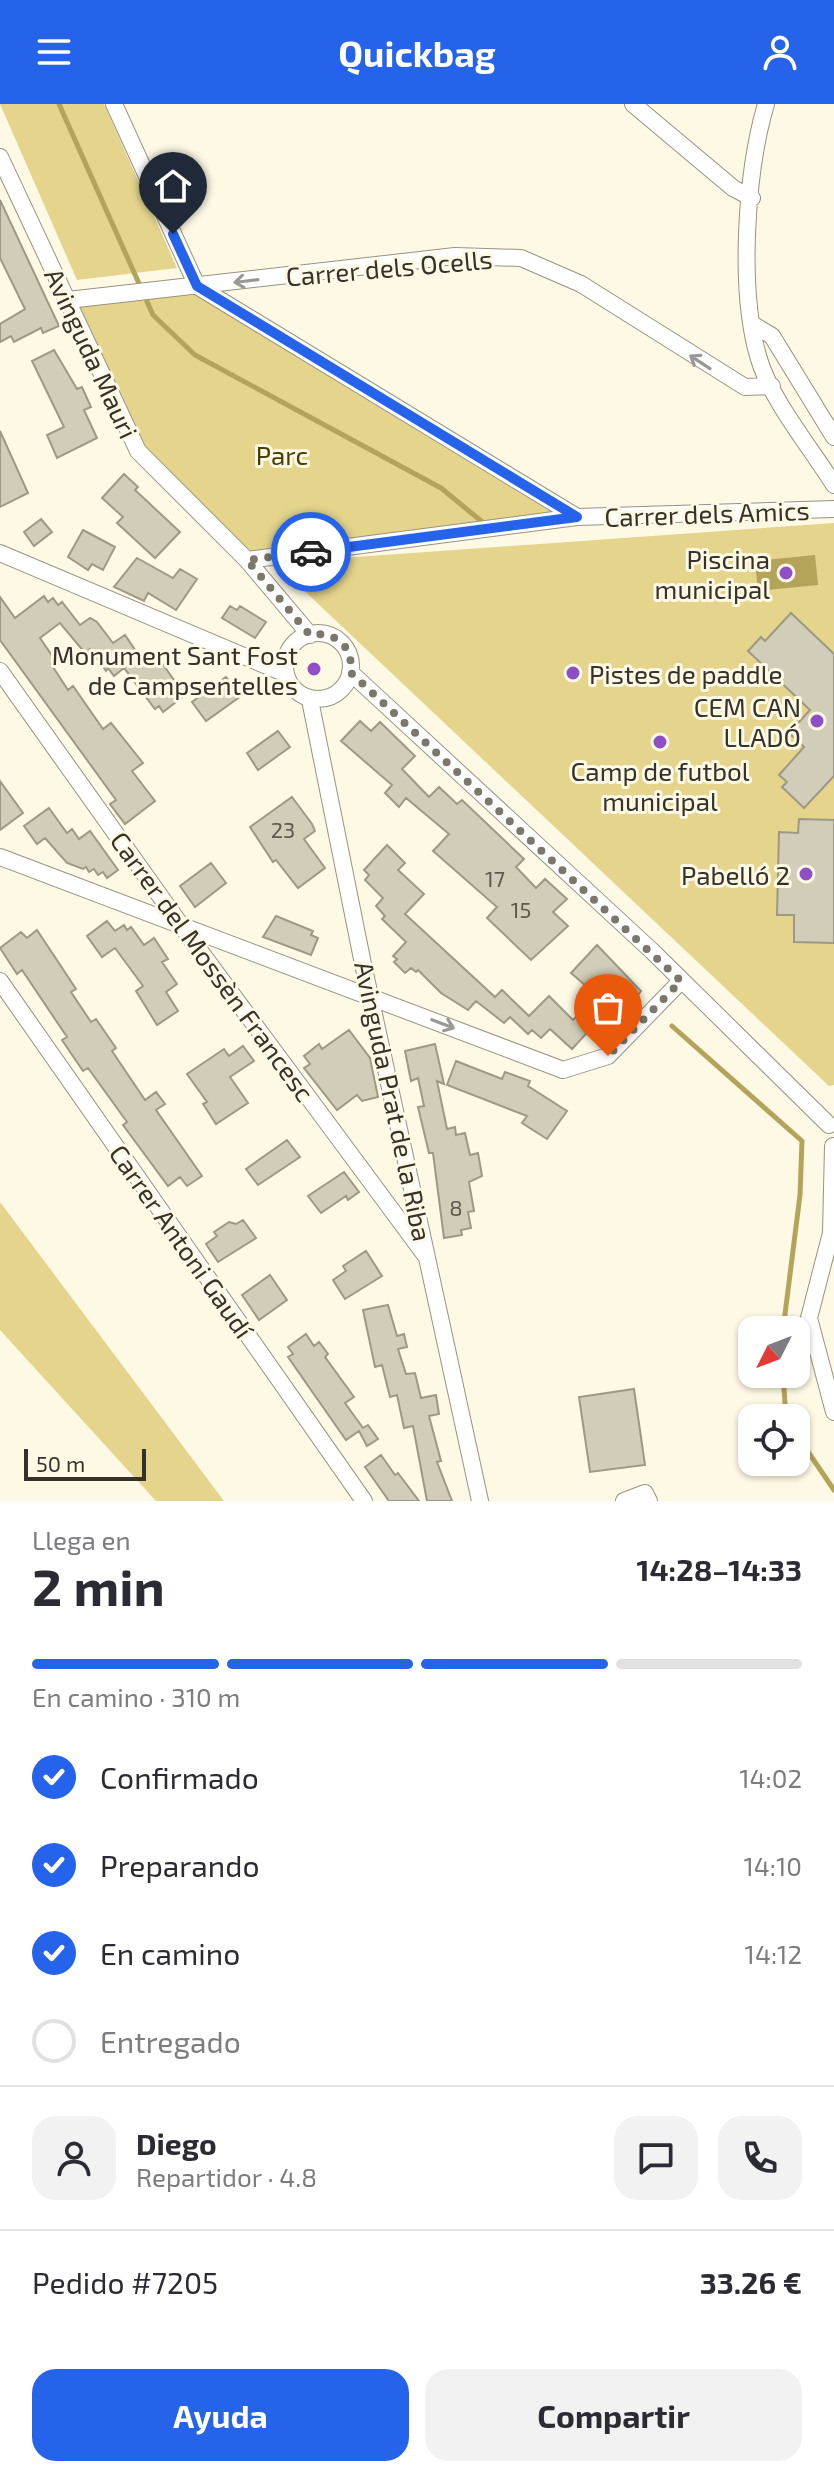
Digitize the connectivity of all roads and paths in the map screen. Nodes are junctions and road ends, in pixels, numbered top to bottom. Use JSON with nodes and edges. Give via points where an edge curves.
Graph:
{"nodes":[{"id":1,"x":114,"y":104,"type":"edge"},
{"id":2,"x":633,"y":104,"type":"edge"},
{"id":3,"x":766,"y":104,"type":"edge"},
{"id":4,"x":0,"y":157,"type":"edge"},
{"id":5,"x":752,"y":198,"type":"junction"},
{"id":6,"x":197,"y":286,"type":"junction"},
{"id":7,"x":68,"y":300,"type":"junction"},
{"id":8,"x":752,"y":324,"type":"junction"},
{"id":9,"x":772,"y":386,"type":"junction"},
{"id":10,"x":834,"y":437,"type":"edge"},
{"id":11,"x":834,"y":485,"type":"edge"},
{"id":12,"x":834,"y":509,"type":"edge"},
{"id":13,"x":577,"y":517,"type":"junction"},
{"id":14,"x":0,"y":553,"type":"edge"},
{"id":15,"x":247,"y":560,"type":"junction"},
{"id":16,"x":310,"y":635,"type":"junction"},
{"id":17,"x":0,"y":671,"type":"edge"},
{"id":18,"x":350,"y":672,"type":"junction"},
{"id":19,"x":286,"y":674,"type":"junction"},
{"id":20,"x":310,"y":700,"type":"junction"},
{"id":21,"x":0,"y":857,"type":"edge"},
{"id":22,"x":180,"y":924,"type":"junction"},
{"id":23,"x":0,"y":981,"type":"edge"},
{"id":24,"x":681,"y":981,"type":"junction"},
{"id":25,"x":370,"y":997,"type":"junction"},
{"id":26,"x":832,"y":1122,"type":"edge"},
{"id":27,"x":833,"y":1147,"type":"edge"},
{"id":28,"x":429,"y":1260,"type":"junction"},
{"id":29,"x":834,"y":1412,"type":"edge"},
{"id":30,"x":364,"y":1501,"type":"edge"},
{"id":31,"x":480,"y":1501,"type":"edge"},
{"id":32,"x":624,"y":1501,"type":"edge"},
{"id":33,"x":649,"y":1501,"type":"edge"}],
"edges":[{"from":1,"to":6,"type":"street"},
{"from":2,"to":5,"type":"street"},
{"from":3,"to":5,"type":"street"},
{"from":4,"to":7,"type":"street","name":"Avinguda Mauri"},
{"from":5,"to":8,"type":"street","via":[[747,254]]},
{"from":6,"to":7,"type":"street","name":"Carrer dels Ocells"},
{"from":9,"to":6,"type":"street","name":"Carrer dels Ocells","one_way":true,"via":[[745,387],[581,284],[521,258],[455,256]]},
{"from":6,"to":13,"type":"street"},
{"from":7,"to":15,"type":"street","name":"Avinguda Mauri","via":[[138,451]]},
{"from":8,"to":9,"type":"street","via":[[759,361]]},
{"from":8,"to":10,"type":"street","via":[[772,336]]},
{"from":9,"to":11,"type":"street"},
{"from":12,"to":13,"type":"street","name":"Carrer dels Amics"},
{"from":13,"to":15,"type":"street","name":"Carrer dels Amics"},
{"from":14,"to":19,"type":"street"},
{"from":15,"to":16,"type":"street","name":"Avinguda Mauri"},
{"from":16,"to":18,"type":"street","via":[[328,634],[342,642],[351,658]]},
{"from":16,"to":19,"type":"street","via":[[290,650]]},
{"from":17,"to":22,"type":"street","name":"Carrer del Mossèn Francesc"},
{"from":18,"to":20,"type":"street","via":[[332,695]]},
{"from":18,"to":24,"type":"street"},
{"from":19,"to":20,"type":"street","via":[[296,691]]},
{"from":20,"to":25,"type":"street","name":"Avinguda Prat de la Riba"},
{"from":21,"to":22,"type":"street"},
{"from":22,"to":25,"type":"street"},
{"from":22,"to":28,"type":"street","name":"Carrer del Mossèn Francesc"},
{"from":23,"to":30,"type":"street","name":"Carrer Antoni Gaudí"},
{"from":25,"to":24,"type":"street","one_way":true,"via":[[563,1070],[608,1056]]},
{"from":24,"to":26,"type":"street"},
{"from":25,"to":28,"type":"street","name":"Avinguda Prat de la Riba"},
{"from":26,"to":27,"type":"street","via":[[827,1136]]},
{"from":27,"to":29,"type":"street","via":[[831,1233],[809,1318]]},
{"from":28,"to":31,"type":"street","name":"Avinguda Prat de la Riba"},
{"from":32,"to":33,"type":"street","via":[[645,1493]]}]}
